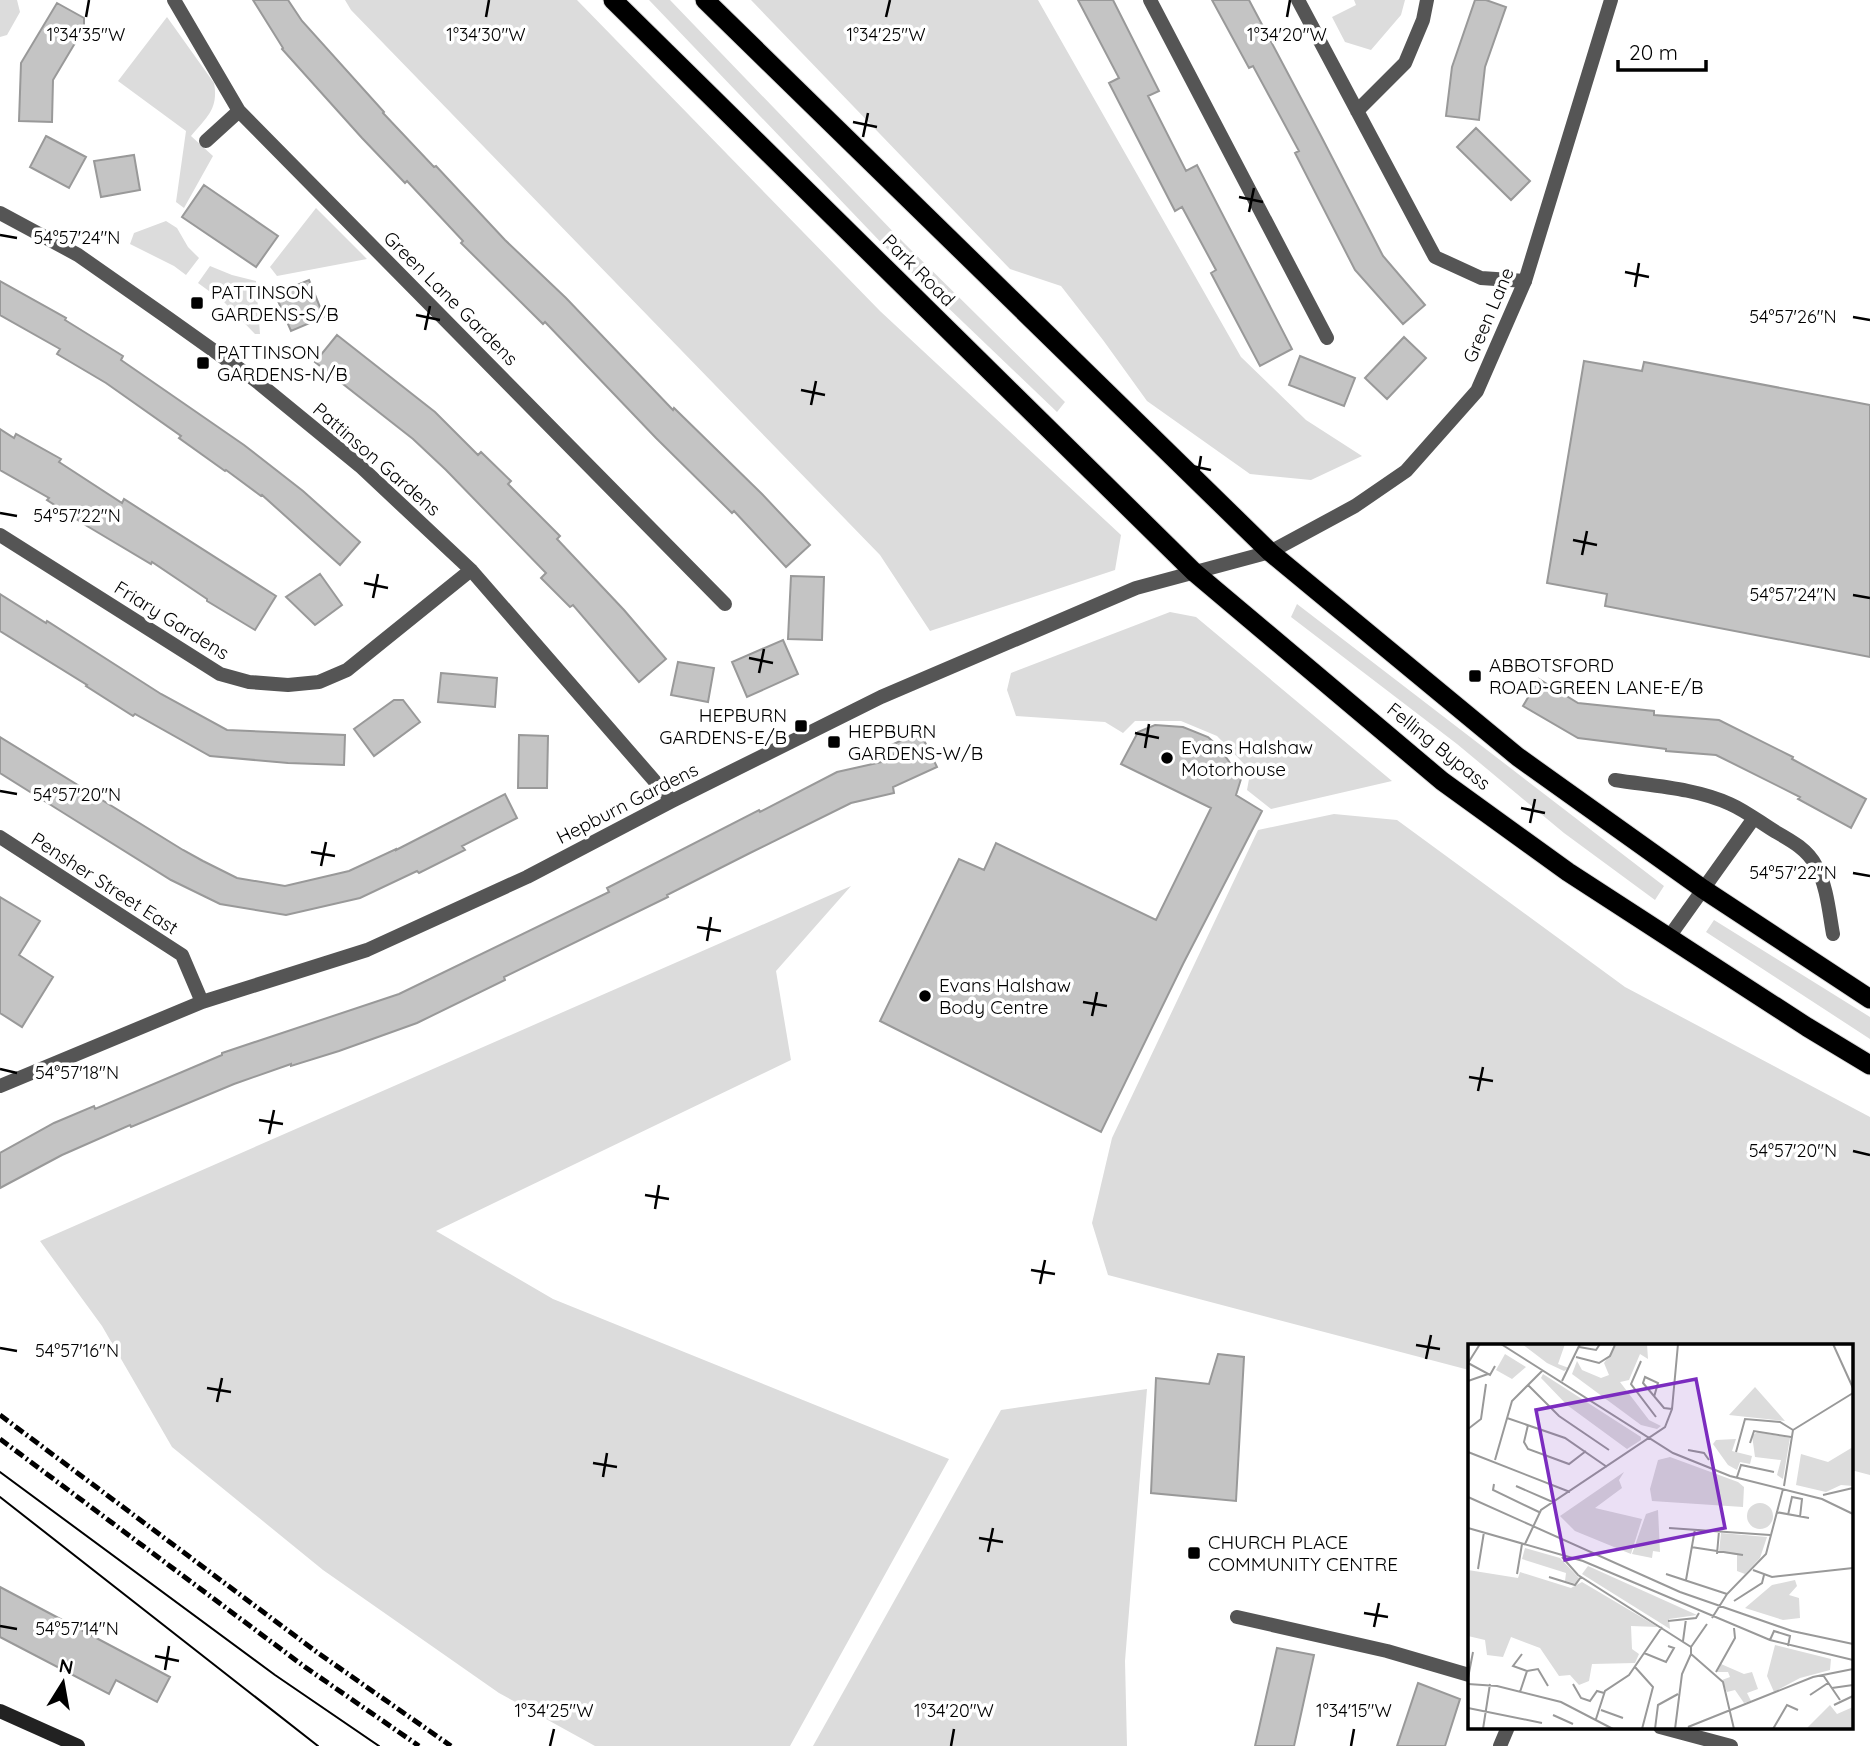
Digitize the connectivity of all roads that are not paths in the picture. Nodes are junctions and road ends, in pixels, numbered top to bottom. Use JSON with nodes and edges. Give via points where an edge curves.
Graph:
{"nodes":[{"id":1,"x":174,"y":0,"type":"edge"},
{"id":2,"x":612,"y":0,"type":"edge"},
{"id":3,"x":705,"y":0,"type":"edge"},
{"id":4,"x":1150,"y":0,"type":"edge"},
{"id":5,"x":1298,"y":0,"type":"edge"},
{"id":6,"x":1427,"y":0,"type":"edge"},
{"id":7,"x":1611,"y":0,"type":"edge"},
{"id":8,"x":239,"y":111,"type":"junction"},
{"id":9,"x":1357,"y":111,"type":"junction"},
{"id":10,"x":206,"y":141,"type":"dead end"},
{"id":11,"x":0,"y":213,"type":"edge"},
{"id":12,"x":1525,"y":281,"type":"junction"},
{"id":13,"x":1327,"y":338,"type":"dead end"},
{"id":14,"x":0,"y":535,"type":"edge"},
{"id":15,"x":1270,"y":552,"type":"junction"},
{"id":16,"x":471,"y":570,"type":"junction"},
{"id":17,"x":1194,"y":572,"type":"junction"},
{"id":18,"x":725,"y":604,"type":"dead end"},
{"id":19,"x":1615,"y":780,"type":"dead end"},
{"id":20,"x":671,"y":801,"type":"junction"},
{"id":21,"x":1754,"y":818,"type":"junction"},
{"id":22,"x":0,"y":837,"type":"edge"},
{"id":23,"x":1703,"y":889,"type":"junction"},
{"id":24,"x":1833,"y":934,"type":"dead end"},
{"id":25,"x":1669,"y":937,"type":"junction"},
{"id":26,"x":1870,"y":999,"type":"edge"},
{"id":27,"x":202,"y":1002,"type":"junction"},
{"id":28,"x":1870,"y":1065,"type":"edge"},
{"id":29,"x":2,"y":1084,"type":"edge"},
{"id":30,"x":1237,"y":1617,"type":"dead end"},
{"id":31,"x":1468,"y":1675,"type":"edge"},
{"id":32,"x":0,"y":1711,"type":"edge"},
{"id":33,"x":1508,"y":1728,"type":"edge"},
{"id":34,"x":1664,"y":1728,"type":"edge"},
{"id":35,"x":78,"y":1746,"type":"edge"},
{"id":36,"x":1500,"y":1746,"type":"edge"},
{"id":37,"x":1731,"y":1746,"type":"edge"}],
"edges":[{"from":1,"to":8,"type":"street","name":"Green Lane Gardens"},
{"from":2,"to":17,"type":"highway","name":"Park Road"},
{"from":3,"to":15,"type":"highway"},
{"from":4,"to":13,"type":"street"},
{"from":5,"to":9,"type":"street"},
{"from":6,"to":9,"type":"street","via":[[1405,63]]},
{"from":7,"to":12,"type":"street","name":"Green Lane"},
{"from":8,"to":10,"type":"street"},
{"from":8,"to":18,"type":"street","name":"Green Lane Gardens"},
{"from":9,"to":12,"type":"street","via":[[1436,257],[1481,278]]},
{"from":11,"to":16,"type":"street","name":"Pattinson Gardens","via":[[78,255],[255,380],[360,466]]},
{"from":12,"to":15,"type":"street","name":"Green Lane","via":[[1477,391],[1406,471],[1355,506]]},
{"from":14,"to":16,"type":"street","name":"Friary Gardens","via":[[220,674],[288,685],[319,682],[347,670]]},
{"from":15,"to":17,"type":"street","name":"Hepburn Gardens"},
{"from":15,"to":23,"type":"highway","via":[[1518,757]]},
{"from":16,"to":20,"type":"street","name":"Pattinson Gardens"},
{"from":17,"to":20,"type":"street","name":"Hepburn Gardens","via":[[1136,589],[881,697]]},
{"from":17,"to":25,"type":"highway","name":"Felling Bypass","via":[[1442,781],[1568,872]]},
{"from":19,"to":21,"type":"street","via":[[1701,794]]},
{"from":20,"to":27,"type":"street","name":"Hepburn Gardens","via":[[527,877],[368,950]]},
{"from":21,"to":23,"type":"street"},
{"from":21,"to":24,"type":"street","via":[[1809,855],[1822,882]]},
{"from":22,"to":27,"type":"street","name":"Pensher Street East","via":[[182,956]]},
{"from":23,"to":25,"type":"street"},
{"from":23,"to":26,"type":"highway"},
{"from":25,"to":28,"type":"highway","name":"Felling Bypass"},
{"from":27,"to":29,"type":"street","name":"Hepburn Gardens"},
{"from":30,"to":31,"type":"street"},
{"from":32,"to":35,"type":"main road"},
{"from":33,"to":36,"type":"street"},
{"from":34,"to":37,"type":"street"}]}
